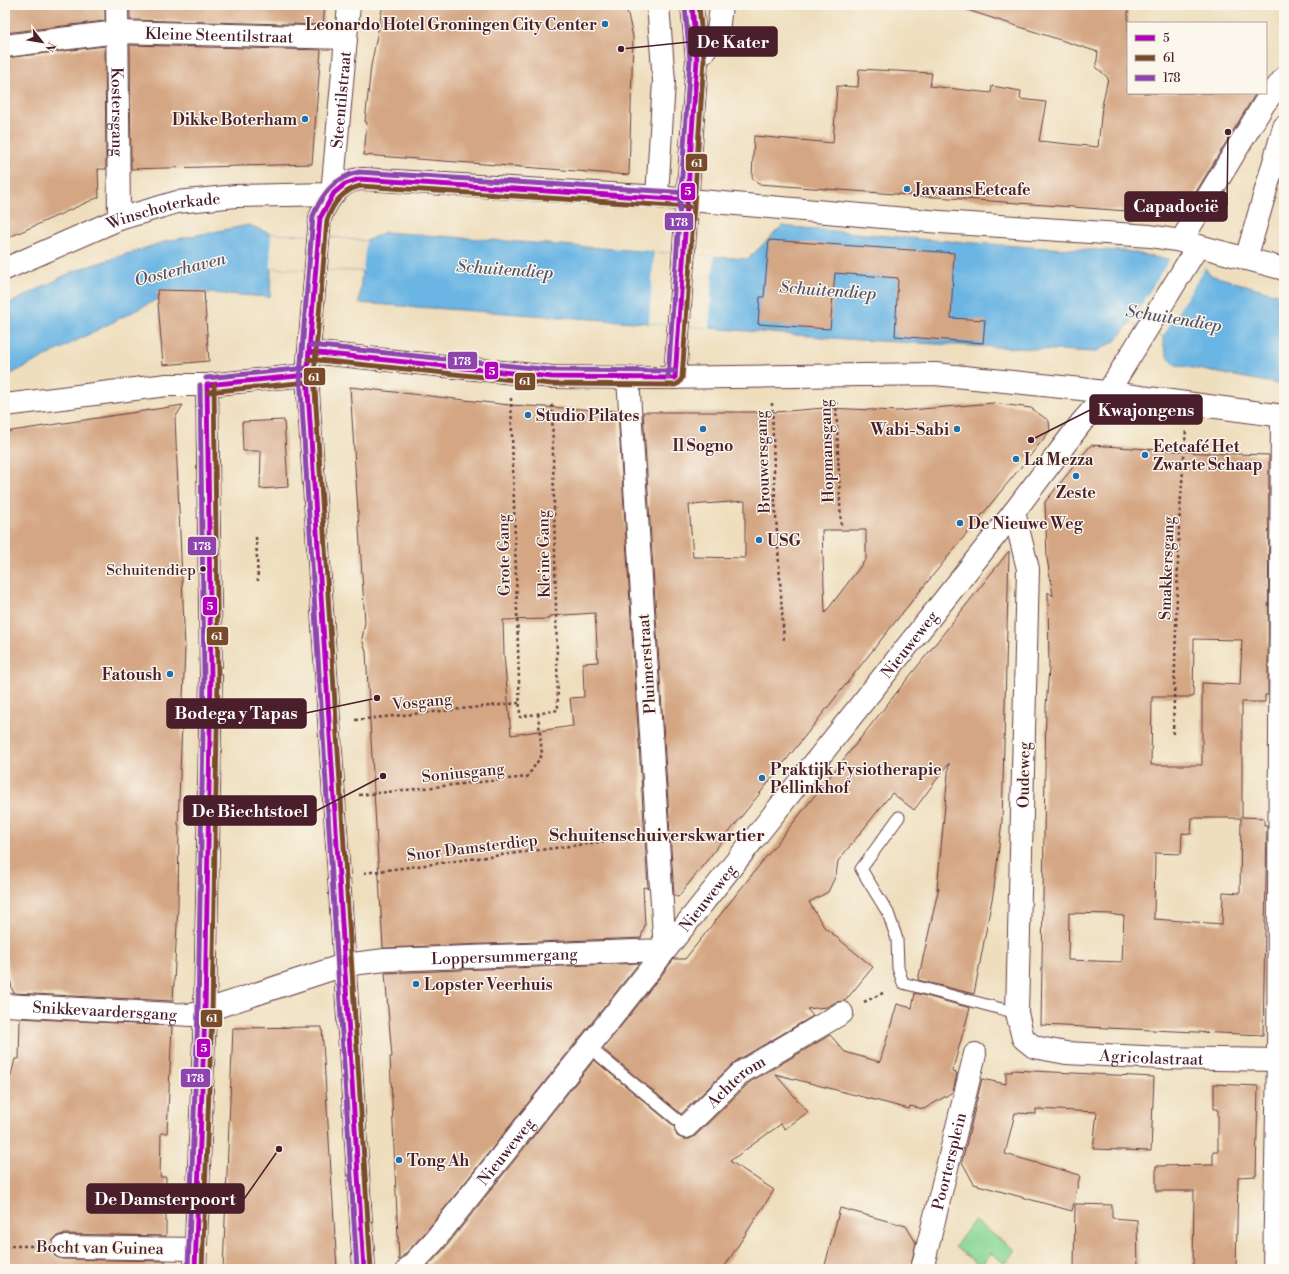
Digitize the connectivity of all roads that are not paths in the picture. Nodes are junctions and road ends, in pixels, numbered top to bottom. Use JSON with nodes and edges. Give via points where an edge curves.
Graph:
{"nodes":[{"id":1,"x":117,"y":5,"type":"edge"},
{"id":2,"x":349,"y":5,"type":"edge"},
{"id":3,"x":658,"y":5,"type":"edge"},
{"id":4,"x":692,"y":5,"type":"edge"},
{"id":5,"x":721,"y":5,"type":"edge"},
{"id":6,"x":117,"y":32,"type":"junction"},
{"id":7,"x":346,"y":38,"type":"junction"},
{"id":8,"x":5,"y":46,"type":"edge"},
{"id":9,"x":697,"y":60,"type":"junction"},
{"id":10,"x":1284,"y":78,"type":"edge"},
{"id":11,"x":1284,"y":127,"type":"edge"},
{"id":12,"x":332,"y":194,"type":"junction"},
{"id":13,"x":657,"y":197,"type":"junction"},
{"id":14,"x":689,"y":200,"type":"junction"},
{"id":15,"x":119,"y":218,"type":"junction"},
{"id":16,"x":1189,"y":250,"type":"junction"},
{"id":17,"x":1246,"y":259,"type":"junction"},
{"id":18,"x":5,"y":269,"type":"edge"},
{"id":19,"x":1284,"y":269,"type":"edge"},
{"id":20,"x":309,"y":352,"type":"junction"},
{"id":21,"x":307,"y":375,"type":"junction"},
{"id":22,"x":628,"y":378,"type":"junction"},
{"id":23,"x":675,"y":378,"type":"junction"},
{"id":24,"x":207,"y":385,"type":"junction"},
{"id":25,"x":1108,"y":392,"type":"junction"},
{"id":26,"x":5,"y":405,"type":"edge"},
{"id":27,"x":1283,"y":416,"type":"edge"},
{"id":28,"x":1014,"y":512,"type":"junction"},
{"id":29,"x":1282,"y":758,"type":"edge"},
{"id":30,"x":899,"y":817,"type":"dead end"},
{"id":31,"x":665,"y":950,"type":"junction"},
{"id":32,"x":344,"y":965,"type":"junction"},
{"id":33,"x":5,"y":1005,"type":"edge"},
{"id":34,"x":205,"y":1012,"type":"junction"},
{"id":35,"x":842,"y":1013,"type":"road end"},
{"id":36,"x":1017,"y":1013,"type":"junction"},
{"id":37,"x":1023,"y":1038,"type":"joint"},
{"id":38,"x":589,"y":1047,"type":"junction"},
{"id":39,"x":975,"y":1054,"type":"dead end"},
{"id":40,"x":1281,"y":1059,"type":"edge"},
{"id":41,"x":686,"y":1127,"type":"joint"},
{"id":42,"x":63,"y":1247,"type":"road end"},
{"id":43,"x":195,"y":1259,"type":"edge"},
{"id":44,"x":364,"y":1269,"type":"edge"},
{"id":45,"x":408,"y":1269,"type":"edge"},
{"id":46,"x":922,"y":1269,"type":"edge"},
{"id":47,"x":1274,"y":1269,"type":"edge"}],
"edges":[{"from":1,"to":6,"type":"street","name":"Kostersgang"},
{"from":2,"to":7,"type":"street","name":"Steentilstraat"},
{"from":3,"to":13,"type":"street","via":[[664,81]]},
{"from":4,"to":9,"type":"street"},
{"from":5,"to":9,"type":"street","via":[[718,32]]},
{"from":6,"to":7,"type":"street","name":"Kleine Steentilstraat"},
{"from":6,"to":8,"type":"street","name":"Kleine Steentilstraat"},
{"from":6,"to":15,"type":"street","name":"Kostersgang"},
{"from":7,"to":12,"type":"street","name":"Steentilstraat"},
{"from":9,"to":14,"type":"street"},
{"from":10,"to":16,"type":"street","name":"Nieuweweg","via":[[1264,104]]},
{"from":11,"to":17,"type":"street"},
{"from":12,"to":13,"type":"street","via":[[354,180],[364,179]]},
{"from":12,"to":15,"type":"street","name":"Winschoterkade","via":[[236,196],[177,202]]},
{"from":12,"to":20,"type":"street","via":[[320,218]]},
{"from":13,"to":14,"type":"street"},
{"from":14,"to":16,"type":"street","via":[[940,222],[1150,236]]},
{"from":14,"to":23,"type":"street"},
{"from":15,"to":18,"type":"street","name":"Winschoterkade"},
{"from":16,"to":17,"type":"street"},
{"from":16,"to":25,"type":"street","name":"Nieuweweg","via":[[1146,330]]},
{"from":17,"to":19,"type":"street"},
{"from":20,"to":21,"type":"street"},
{"from":20,"to":22,"type":"street","via":[[552,377]]},
{"from":21,"to":24,"type":"street"},
{"from":21,"to":32,"type":"street"},
{"from":22,"to":23,"type":"street"},
{"from":22,"to":31,"type":"street","name":"Pluimerstraat"},
{"from":23,"to":25,"type":"street","via":[[935,374]]},
{"from":24,"to":26,"type":"street","via":[[167,385]]},
{"from":24,"to":34,"type":"street","via":[[211,676]]},
{"from":25,"to":27,"type":"street"},
{"from":25,"to":28,"type":"street","name":"Nieuweweg","via":[[1081,423]]},
{"from":27,"to":29,"type":"street"},
{"from":28,"to":31,"type":"street","name":"Nieuweweg"},
{"from":28,"to":36,"type":"street","name":"Oudeweg","via":[[1028,568]]},
{"from":29,"to":40,"type":"street"},
{"from":30,"to":36,"type":"lane","via":[[861,869],[888,913],[897,938],[898,968],[902,984]]},
{"from":31,"to":32,"type":"street","name":"Loppersummergang","via":[[385,960]]},
{"from":31,"to":38,"type":"street","name":"Nieuweweg"},
{"from":32,"to":34,"type":"street","name":"Loppersummergang"},
{"from":32,"to":44,"type":"street"},
{"from":33,"to":34,"type":"street","name":"Snikkevaardersgang","via":[[192,1016]]},
{"from":34,"to":43,"type":"street"},
{"from":35,"to":41,"type":"street","name":"Achterom","via":[[742,1072]]},
{"from":36,"to":37,"type":"street","name":"Oudeweg"},
{"from":37,"to":40,"type":"street","name":"Agricolastraat","via":[[1034,1047],[1066,1053],[1161,1058]]},
{"from":38,"to":41,"type":"lane","name":"Achterom"},
{"from":38,"to":45,"type":"street","name":"Nieuweweg"},
{"from":39,"to":46,"type":"street","name":"Poortersplein"},
{"from":40,"to":47,"type":"street"},
{"from":42,"to":43,"type":"street","name":"Bocht van Guinea"}]}
